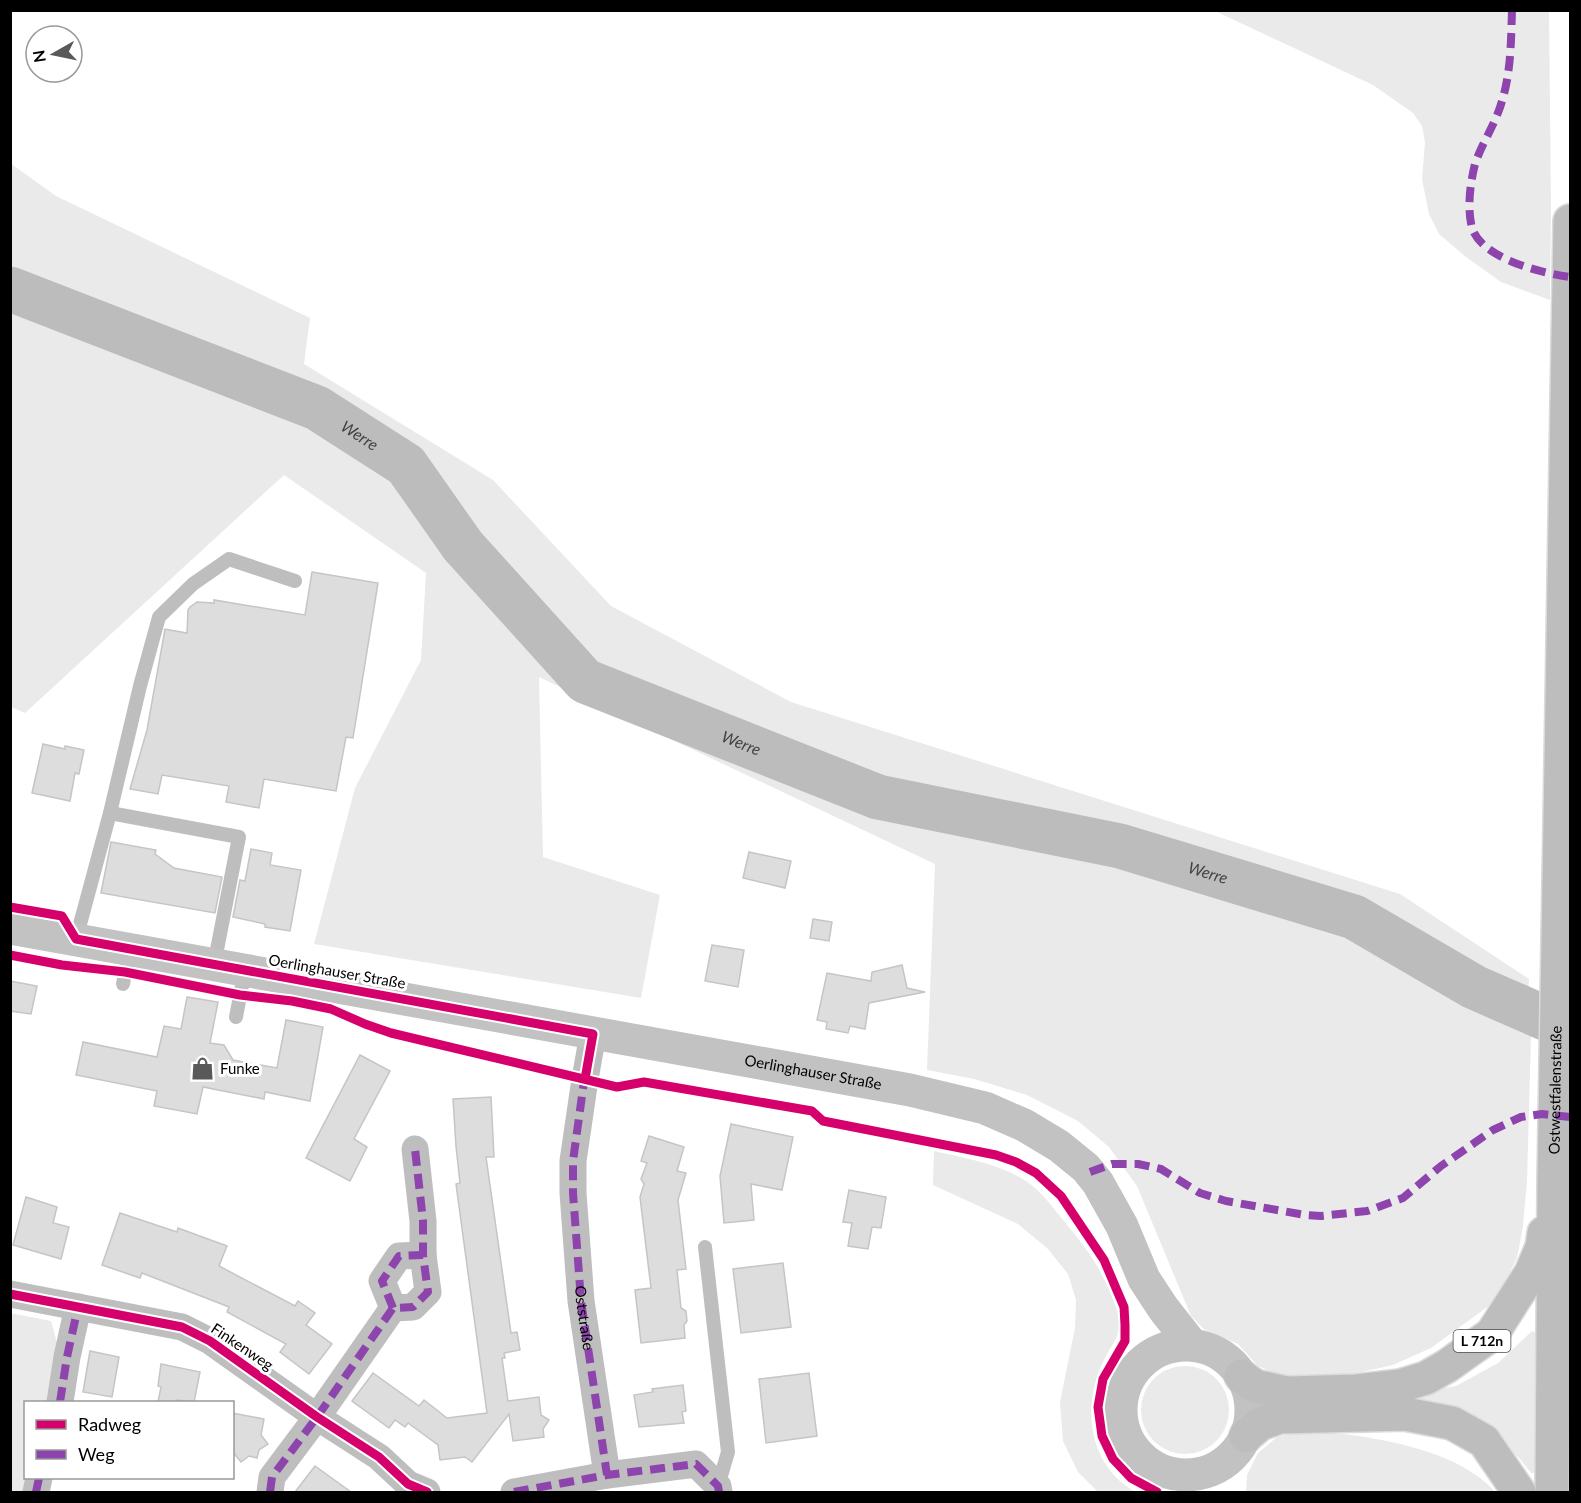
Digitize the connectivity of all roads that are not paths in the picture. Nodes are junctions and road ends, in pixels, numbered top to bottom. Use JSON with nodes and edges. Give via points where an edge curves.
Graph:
{"nodes":[{"id":1,"x":1570,"y":221,"type":"edge"},
{"id":2,"x":295,"y":581,"type":"dead end"},
{"id":3,"x":110,"y":813,"type":"junction"},
{"id":4,"x":10,"y":928,"type":"edge"},
{"id":5,"x":76,"y":939,"type":"junction"},
{"id":6,"x":130,"y":949,"type":"junction"},
{"id":7,"x":229,"y":968,"type":"junction"},
{"id":8,"x":123,"y":984,"type":"dead end"},
{"id":9,"x":236,"y":1017,"type":"dead end"},
{"id":10,"x":593,"y":1034,"type":"junction"},
{"id":11,"x":415,"y":1149,"type":"dead end"},
{"id":12,"x":1554,"y":1181,"type":"junction"},
{"id":13,"x":705,"y":1247,"type":"dead end"},
{"id":14,"x":423,"y":1255,"type":"junction"},
{"id":15,"x":1144,"y":1279,"type":"junction"},
{"id":16,"x":10,"y":1294,"type":"edge"},
{"id":17,"x":78,"y":1307,"type":"junction"},
{"id":18,"x":393,"y":1308,"type":"junction"},
{"id":19,"x":1192,"y":1345,"type":"junction"},
{"id":20,"x":1149,"y":1356,"type":"junction"},
{"id":21,"x":1241,"y":1376,"type":"junction"},
{"id":22,"x":60,"y":1401,"type":"edge"},
{"id":23,"x":317,"y":1417,"type":"junction"},
{"id":24,"x":1246,"y":1436,"type":"junction"},
{"id":25,"x":607,"y":1475,"type":"junction"},
{"id":26,"x":1226,"y":1477,"type":"edge"},
{"id":27,"x":1191,"y":1484,"type":"edge"},
{"id":28,"x":719,"y":1489,"type":"edge"},
{"id":29,"x":270,"y":1492,"type":"edge"},
{"id":30,"x":427,"y":1492,"type":"edge"},
{"id":31,"x":514,"y":1492,"type":"edge"},
{"id":32,"x":1519,"y":1492,"type":"edge"},
{"id":33,"x":1552,"y":1492,"type":"edge"}],
"edges":[{"from":1,"to":12,"type":"main road","name":"Ostwestfalenstraße","number":"L 712n"},
{"from":2,"to":3,"type":"lane","via":[[229,559],[193,584],[159,617]]},
{"from":3,"to":5,"type":"lane"},
{"from":3,"to":7,"type":"lane","via":[[239,837]]},
{"from":4,"to":5,"type":"main road","name":"Oerlinghauser Straße"},
{"from":5,"to":6,"type":"main road","name":"Oerlinghauser Straße"},
{"from":6,"to":7,"type":"main road","name":"Oerlinghauser Straße"},
{"from":6,"to":8,"type":"lane"},
{"from":7,"to":9,"type":"lane"},
{"from":7,"to":10,"type":"main road","name":"Oerlinghauser Straße"},
{"from":10,"to":15,"type":"main road","name":"Oerlinghauser Straße","via":[[910,1090],[986,1108],[1024,1125],[1086,1168],[1122,1226]]},
{"from":10,"to":25,"type":"street","name":"Oststraße","via":[[573,1161],[573,1193],[581,1301]]},
{"from":11,"to":14,"type":"street"},
{"from":12,"to":21,"type":"main road","number":"L 712n","via":[[1542,1247],[1531,1273],[1492,1334],[1448,1366],[1400,1386],[1357,1391],[1287,1393],[1256,1386]]},
{"from":12,"to":33,"type":"main road","name":"Ostwestfalenstraße","number":"L 712n"},
{"from":13,"to":28,"type":"lane","via":[[728,1452]]},
{"from":14,"to":18,"type":"street","via":[[428,1292],[413,1307]]},
{"from":14,"to":18,"type":"street","via":[[399,1256],[382,1281]]},
{"from":15,"to":19,"type":"main road","name":"Oerlinghauser Straße"},
{"from":15,"to":20,"type":"main road","name":"Oerlinghauser Straße"},
{"from":16,"to":17,"type":"street","name":"Finkenweg"},
{"from":17,"to":22,"type":"street"},
{"from":17,"to":23,"type":"street","name":"Finkenweg","via":[[182,1327],[210,1341]]},
{"from":18,"to":23,"type":"street"},
{"from":19,"to":20,"type":"main road","via":[[1177,1345]]},
{"from":19,"to":21,"type":"main road","via":[[1212,1350],[1228,1360]]},
{"from":20,"to":27,"type":"main road","via":[[1125,1384],[1121,1421],[1137,1454],[1152,1466]]},
{"from":21,"to":24,"type":"main road","via":[[1249,1395],[1251,1415]]},
{"from":23,"to":29,"type":"street","via":[[272,1477]]},
{"from":23,"to":30,"type":"street","name":"Finkenweg","via":[[379,1457],[408,1484]]},
{"from":24,"to":26,"type":"main road"},
{"from":24,"to":32,"type":"main road","via":[[1260,1424],[1280,1417],[1405,1414],[1452,1423],[1484,1442]]},
{"from":25,"to":28,"type":"street","via":[[696,1464]]},
{"from":25,"to":31,"type":"street"},
{"from":26,"to":27,"type":"main road","via":[[1208,1472]]}]}
